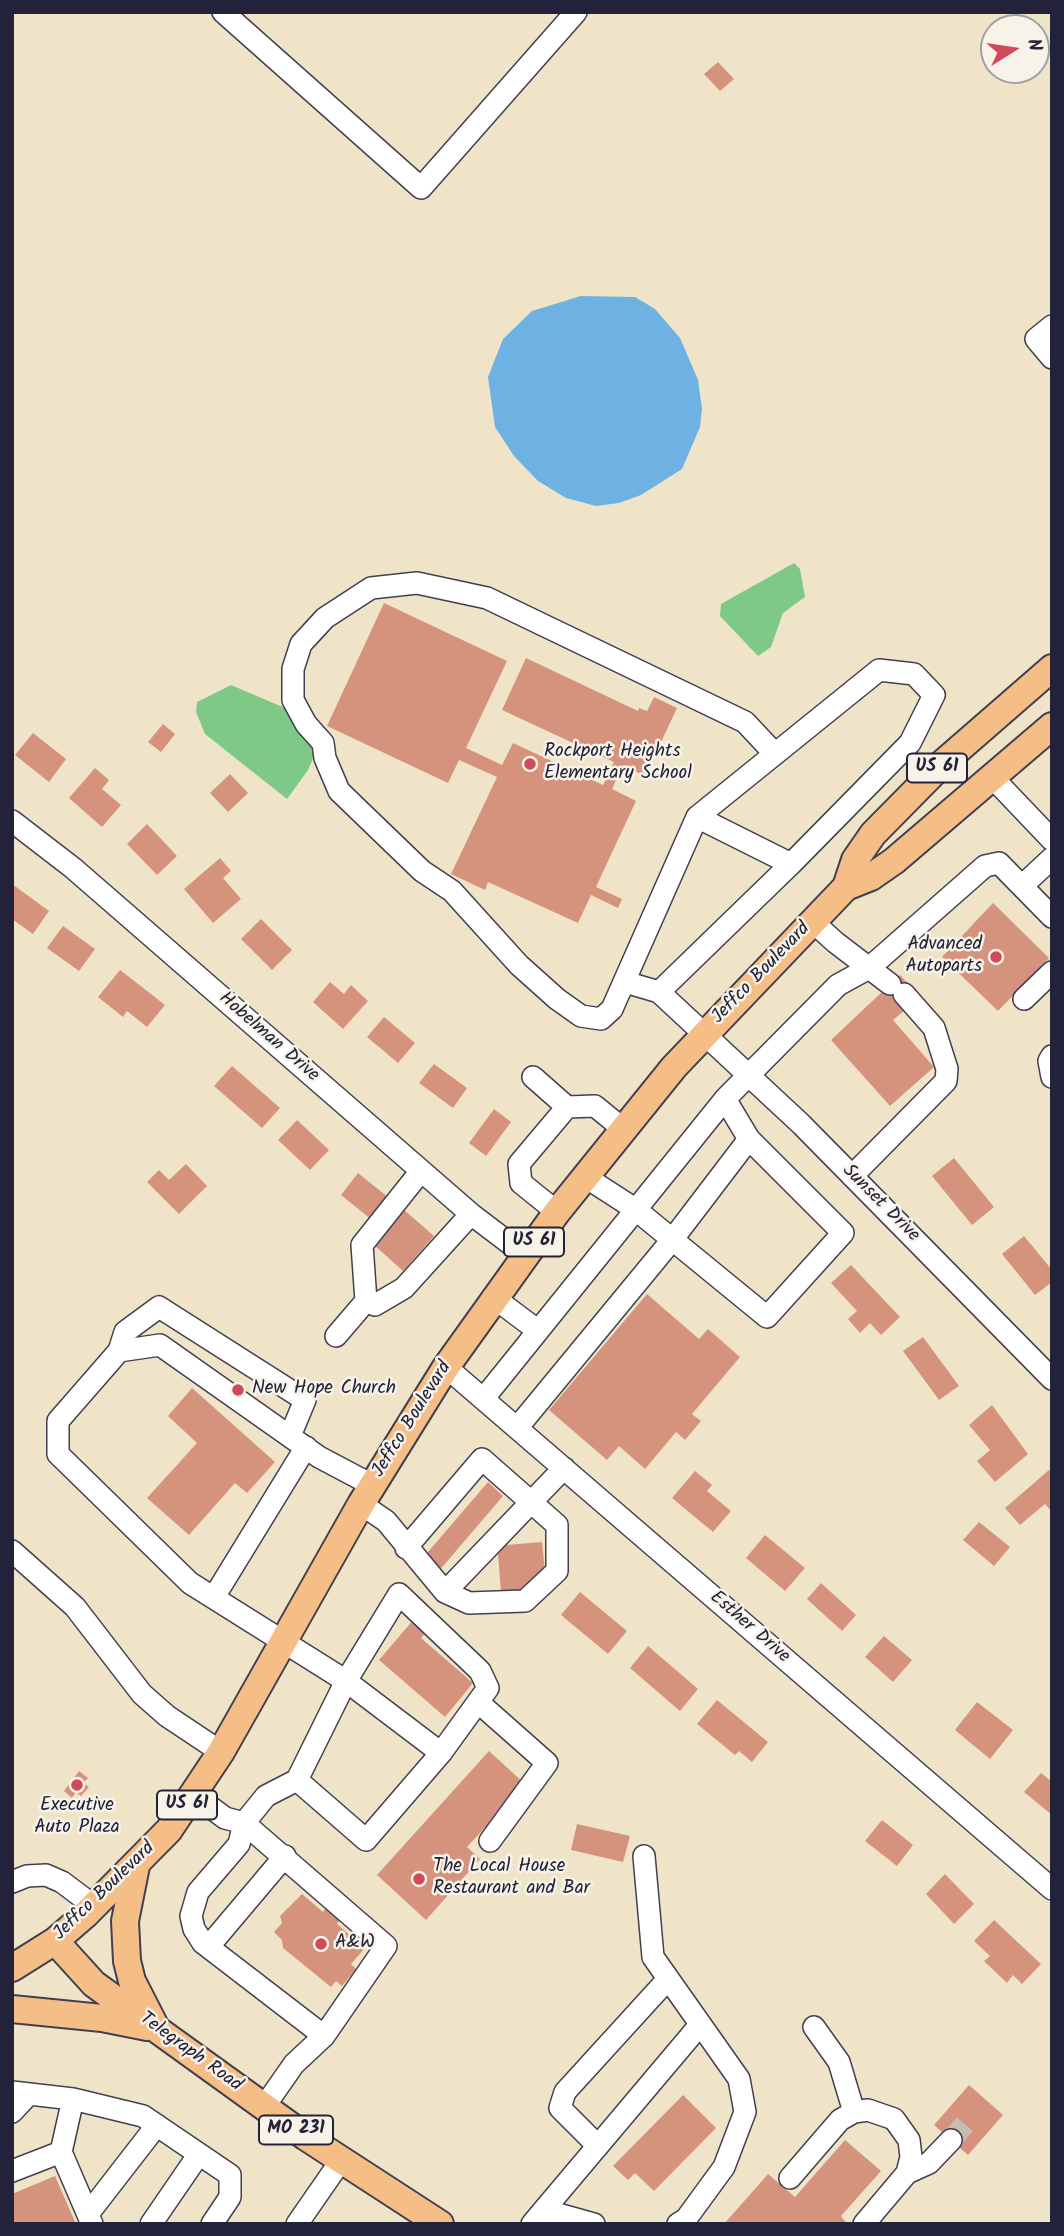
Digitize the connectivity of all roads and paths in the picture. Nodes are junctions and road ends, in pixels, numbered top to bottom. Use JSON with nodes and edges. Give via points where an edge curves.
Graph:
{"nodes":[{"id":1,"x":223,"y":12,"type":"edge"},
{"id":2,"x":576,"y":12,"type":"edge"},
{"id":3,"x":1052,"y":326,"type":"edge"},
{"id":4,"x":1052,"y":358,"type":"edge"},
{"id":5,"x":1052,"y":668,"type":"edge"},
{"id":6,"x":1052,"y":726,"type":"edge"},
{"id":7,"x":775,"y":754,"type":"junction"},
{"id":8,"x":990,"y":776,"type":"junction"},
{"id":9,"x":697,"y":817,"type":"junction"},
{"id":10,"x":12,"y":821,"type":"edge"},
{"id":11,"x":1052,"y":840,"type":"edge"},
{"id":12,"x":1052,"y":858,"type":"edge"},
{"id":13,"x":791,"y":864,"type":"junction"},
{"id":14,"x":1022,"y":886,"type":"junction"},
{"id":15,"x":846,"y":887,"type":"junction"},
{"id":16,"x":1052,"y":917,"type":"edge"},
{"id":17,"x":813,"y":921,"type":"junction"},
{"id":18,"x":869,"y":968,"type":"junction"},
{"id":19,"x":1052,"y":972,"type":"edge"},
{"id":20,"x":625,"y":982,"type":"junction"},
{"id":21,"x":659,"y":992,"type":"junction"},
{"id":22,"x":1024,"y":999,"type":"dead end"},
{"id":23,"x":704,"y":1034,"type":"junction"},
{"id":24,"x":1052,"y":1056,"type":"edge"},
{"id":25,"x":533,"y":1077,"type":"dead end"},
{"id":26,"x":748,"y":1077,"type":"junction"},
{"id":27,"x":1052,"y":1077,"type":"edge"},
{"id":28,"x":725,"y":1099,"type":"junction"},
{"id":29,"x":567,"y":1107,"type":"junction"},
{"id":30,"x":623,"y":1129,"type":"junction"},
{"id":31,"x":749,"y":1139,"type":"junction"},
{"id":32,"x":421,"y":1171,"type":"junction"},
{"id":33,"x":584,"y":1176,"type":"junction"},
{"id":34,"x":852,"y":1176,"type":"junction"},
{"id":35,"x":635,"y":1209,"type":"junction"},
{"id":36,"x":557,"y":1212,"type":"junction"},
{"id":37,"x":471,"y":1214,"type":"junction"},
{"id":38,"x":672,"y":1240,"type":"junction"},
{"id":39,"x":525,"y":1255,"type":"junction"},
{"id":40,"x":493,"y":1297,"type":"junction"},
{"id":41,"x":366,"y":1301,"type":"junction"},
{"id":42,"x":537,"y":1331,"type":"junction"},
{"id":43,"x":336,"y":1336,"type":"dead end"},
{"id":44,"x":119,"y":1351,"type":"junction"},
{"id":45,"x":446,"y":1367,"type":"junction"},
{"id":46,"x":1052,"y":1379,"type":"edge"},
{"id":47,"x":484,"y":1398,"type":"junction"},
{"id":48,"x":517,"y":1428,"type":"junction"},
{"id":49,"x":298,"y":1442,"type":"junction"},
{"id":50,"x":564,"y":1468,"type":"junction"},
{"id":51,"x":367,"y":1495,"type":"junction"},
{"id":52,"x":531,"y":1504,"type":"junction"},
{"id":53,"x":406,"y":1548,"type":"junction"},
{"id":54,"x":12,"y":1551,"type":"edge"},
{"id":55,"x":445,"y":1592,"type":"junction"},
{"id":56,"x":214,"y":1597,"type":"junction"},
{"id":57,"x":284,"y":1643,"type":"junction"},
{"id":58,"x":346,"y":1681,"type":"junction"},
{"id":59,"x":478,"y":1702,"type":"junction"},
{"id":60,"x":221,"y":1752,"type":"junction"},
{"id":61,"x":442,"y":1753,"type":"junction"},
{"id":62,"x":297,"y":1780,"type":"junction"},
{"id":63,"x":194,"y":1795,"type":"junction"},
{"id":64,"x":244,"y":1823,"type":"junction"},
{"id":65,"x":490,"y":1841,"type":"dead end"},
{"id":66,"x":285,"y":1856,"type":"junction"},
{"id":67,"x":644,"y":1856,"type":"dead end"},
{"id":68,"x":136,"y":1866,"type":"junction"},
{"id":69,"x":12,"y":1882,"type":"edge"},
{"id":70,"x":1052,"y":1889,"type":"edge"},
{"id":71,"x":94,"y":1906,"type":"junction"},
{"id":72,"x":55,"y":1941,"type":"junction"},
{"id":73,"x":209,"y":1946,"type":"junction"},
{"id":74,"x":12,"y":1968,"type":"edge"},
{"id":75,"x":668,"y":1979,"type":"junction"},
{"id":76,"x":12,"y":2009,"type":"edge"},
{"id":77,"x":699,"y":2026,"type":"junction"},
{"id":78,"x":814,"y":2027,"type":"dead end"},
{"id":79,"x":156,"y":2029,"type":"junction"},
{"id":80,"x":324,"y":2036,"type":"junction"},
{"id":81,"x":20,"y":2093,"type":"edge"},
{"id":82,"x":73,"y":2099,"type":"junction"},
{"id":83,"x":264,"y":2107,"type":"junction"},
{"id":84,"x":12,"y":2112,"type":"edge"},
{"id":85,"x":854,"y":2112,"type":"junction"},
{"id":86,"x":157,"y":2125,"type":"junction"},
{"id":87,"x":951,"y":2140,"type":"tunnel mouth"},
{"id":88,"x":598,"y":2146,"type":"junction"},
{"id":89,"x":61,"y":2152,"type":"junction"},
{"id":90,"x":198,"y":2154,"type":"junction"},
{"id":91,"x":342,"y":2159,"type":"junction"},
{"id":92,"x":12,"y":2171,"type":"edge"},
{"id":93,"x":907,"y":2173,"type":"junction"},
{"id":94,"x":790,"y":2178,"type":"dead end"},
{"id":95,"x":538,"y":2217,"type":"edge"},
{"id":96,"x":90,"y":2219,"type":"edge"},
{"id":97,"x":151,"y":2224,"type":"edge"},
{"id":98,"x":212,"y":2224,"type":"edge"},
{"id":99,"x":297,"y":2224,"type":"edge"},
{"id":100,"x":440,"y":2224,"type":"edge"},
{"id":101,"x":594,"y":2224,"type":"edge"},
{"id":102,"x":678,"y":2224,"type":"edge"},
{"id":103,"x":864,"y":2224,"type":"edge"}],
"edges":[{"from":1,"to":2,"type":"street","via":[[421,188]]},
{"from":3,"to":4,"type":"street","via":[[1036,339]]},
{"from":5,"to":15,"type":"main road","name":"Jeffco Boulevard","number":"US 61","via":[[944,762],[873,834],[855,860]]},
{"from":6,"to":8,"type":"main road","name":"Jeffco Boulevard","number":"US 61"},
{"from":7,"to":9,"type":"street"},
{"from":7,"to":13,"type":"street","via":[[879,670],[914,674],[934,695],[910,743]]},
{"from":7,"to":20,"type":"street","via":[[745,722],[487,598],[417,583],[371,588],[325,618],[301,644],[293,669],[293,700],[323,743],[339,791],[422,871],[452,891],[519,965],[581,1016],[601,1019],[612,1009]]},
{"from":8,"to":11,"type":"street"},
{"from":8,"to":15,"type":"main road","name":"Jeffco Boulevard","number":"US 61","via":[[894,861]]},
{"from":9,"to":13,"type":"street"},
{"from":9,"to":20,"type":"street"},
{"from":10,"to":32,"type":"street","name":"Hobelman Drive","via":[[73,868]]},
{"from":12,"to":14,"type":"street"},
{"from":13,"to":21,"type":"street"},
{"from":14,"to":16,"type":"street"},
{"from":14,"to":18,"type":"street","via":[[999,863],[985,866]]},
{"from":15,"to":17,"type":"main road","name":"Jeffco Boulevard","number":"US 61"},
{"from":17,"to":18,"type":"street"},
{"from":17,"to":23,"type":"main road","name":"Jeffco Boulevard","number":"US 61"},
{"from":18,"to":26,"type":"street","via":[[838,985]]},
{"from":18,"to":34,"type":"street","via":[[897,989],[934,1028],[947,1069],[946,1081]]},
{"from":19,"to":22,"type":"street"},
{"from":20,"to":21,"type":"street"},
{"from":21,"to":23,"type":"street","name":"Sunset Drive"},
{"from":23,"to":26,"type":"street","name":"Sunset Drive"},
{"from":23,"to":30,"type":"main road","name":"Jeffco Boulevard","number":"US 61"},
{"from":24,"to":27,"type":"street"},
{"from":25,"to":29,"type":"street"},
{"from":26,"to":28,"type":"street"},
{"from":26,"to":34,"type":"street","name":"Sunset Drive"},
{"from":28,"to":31,"type":"street"},
{"from":28,"to":35,"type":"street"},
{"from":29,"to":30,"type":"street","via":[[595,1106]]},
{"from":29,"to":36,"type":"street","via":[[519,1164],[521,1182]]},
{"from":30,"to":33,"type":"main road","name":"Jeffco Boulevard","number":"US 61"},
{"from":31,"to":38,"type":"street"},
{"from":31,"to":38,"type":"street","via":[[843,1233],[767,1317]]},
{"from":32,"to":37,"type":"street","name":"Hobelman Drive"},
{"from":32,"to":41,"type":"street","via":[[362,1245]]},
{"from":33,"to":35,"type":"street"},
{"from":33,"to":36,"type":"main road","name":"Jeffco Boulevard","number":"US 61"},
{"from":34,"to":46,"type":"street","name":"Sunset Drive"},
{"from":35,"to":38,"type":"street"},
{"from":35,"to":42,"type":"street"},
{"from":36,"to":39,"type":"main road","name":"Jeffco Boulevard","number":"US 61"},
{"from":37,"to":39,"type":"street","name":"Hobelman Drive"},
{"from":37,"to":41,"type":"street","via":[[404,1289],[375,1305]]},
{"from":38,"to":48,"type":"street"},
{"from":39,"to":40,"type":"main road","name":"Jeffco Boulevard","number":"US 61"},
{"from":40,"to":42,"type":"street"},
{"from":40,"to":45,"type":"main road","name":"Jeffco Boulevard","number":"US 61"},
{"from":41,"to":43,"type":"street"},
{"from":42,"to":47,"type":"street"},
{"from":44,"to":49,"type":"street","via":[[160,1345]]},
{"from":44,"to":49,"type":"street","via":[[125,1332],[159,1307],[305,1400]]},
{"from":44,"to":56,"type":"street","via":[[58,1420],[58,1454],[190,1583]]},
{"from":45,"to":47,"type":"street","name":"Esther Drive"},
{"from":45,"to":51,"type":"main road","name":"Jeffco Boulevard","number":"US 61"},
{"from":47,"to":48,"type":"street","name":"Esther Drive"},
{"from":48,"to":50,"type":"street","name":"Esther Drive"},
{"from":49,"to":51,"type":"street"},
{"from":49,"to":56,"type":"street"},
{"from":50,"to":52,"type":"street"},
{"from":50,"to":70,"type":"street","name":"Esther Drive"},
{"from":51,"to":53,"type":"street"},
{"from":51,"to":57,"type":"main road","name":"Jeffco Boulevard","number":"US 61"},
{"from":52,"to":53,"type":"street","via":[[482,1460]]},
{"from":52,"to":55,"type":"street"},
{"from":52,"to":55,"type":"street","via":[[557,1525],[557,1571],[526,1601],[469,1603]]},
{"from":53,"to":55,"type":"street"},
{"from":54,"to":60,"type":"street","via":[[75,1607],[142,1694]]},
{"from":56,"to":57,"type":"street"},
{"from":57,"to":58,"type":"street"},
{"from":57,"to":60,"type":"main road","name":"Jeffco Boulevard","number":"US 61"},
{"from":58,"to":59,"type":"street","via":[[399,1594],[480,1671],[488,1688]]},
{"from":58,"to":61,"type":"street"},
{"from":58,"to":62,"type":"street"},
{"from":59,"to":61,"type":"street"},
{"from":59,"to":65,"type":"street","via":[[547,1763]]},
{"from":60,"to":63,"type":"main road","name":"Jeffco Boulevard","number":"US 61"},
{"from":61,"to":62,"type":"street","via":[[366,1840]]},
{"from":62,"to":64,"type":"street","via":[[266,1796]]},
{"from":63,"to":64,"type":"street","via":[[225,1818]]},
{"from":63,"to":68,"type":"main road","name":"Jeffco Boulevard","number":"US 61"},
{"from":64,"to":66,"type":"street"},
{"from":64,"to":73,"type":"street","via":[[239,1844],[198,1892],[193,1905],[194,1929]]},
{"from":66,"to":73,"type":"street"},
{"from":66,"to":80,"type":"street","via":[[386,1946]]},
{"from":67,"to":75,"type":"street","via":[[653,1958]]},
{"from":68,"to":71,"type":"main road","name":"Jeffco Boulevard","number":"US 61"},
{"from":68,"to":79,"type":"main road","via":[[125,1921],[127,1961]]},
{"from":69,"to":71,"type":"street","via":[[46,1875]]},
{"from":71,"to":72,"type":"main road","name":"Jeffco Boulevard","number":"US 61"},
{"from":72,"to":74,"type":"main road","name":"Jeffco Boulevard","number":"US 61"},
{"from":72,"to":79,"type":"main road","name":"Telegraph Road","number":"MO 231","via":[[94,1984]]},
{"from":73,"to":80,"type":"street"},
{"from":75,"to":77,"type":"street"},
{"from":75,"to":88,"type":"street","via":[[565,2092],[561,2108]]},
{"from":76,"to":79,"type":"main road"},
{"from":77,"to":88,"type":"street"},
{"from":77,"to":102,"type":"street","via":[[739,2078],[745,2112],[724,2167]]},
{"from":78,"to":85,"type":"street","via":[[839,2062]]},
{"from":79,"to":83,"type":"main road","name":"Telegraph Road","number":"MO 231"},
{"from":80,"to":83,"type":"street","via":[[294,2064]]},
{"from":81,"to":82,"type":"street"},
{"from":81,"to":84,"type":"street"},
{"from":82,"to":86,"type":"street","via":[[143,2116]]},
{"from":82,"to":89,"type":"street"},
{"from":83,"to":91,"type":"main road","name":"Telegraph Road","number":"MO 231"},
{"from":85,"to":93,"type":"street","via":[[884,2113],[902,2127],[911,2157]]},
{"from":85,"to":94,"type":"street","via":[[840,2120]]},
{"from":86,"to":90,"type":"street"},
{"from":86,"to":96,"type":"street"},
{"from":87,"to":93,"type":"street","via":[[929,2163]]},
{"from":88,"to":95,"type":"street"},
{"from":89,"to":92,"type":"street"},
{"from":89,"to":96,"type":"street"},
{"from":90,"to":97,"type":"street"},
{"from":90,"to":98,"type":"street","via":[[230,2175],[230,2197]]},
{"from":91,"to":99,"type":"street"},
{"from":91,"to":100,"type":"main road","name":"Telegraph Road","number":"MO 231"},
{"from":93,"to":103,"type":"street"},
{"from":95,"to":101,"type":"street"}]}
